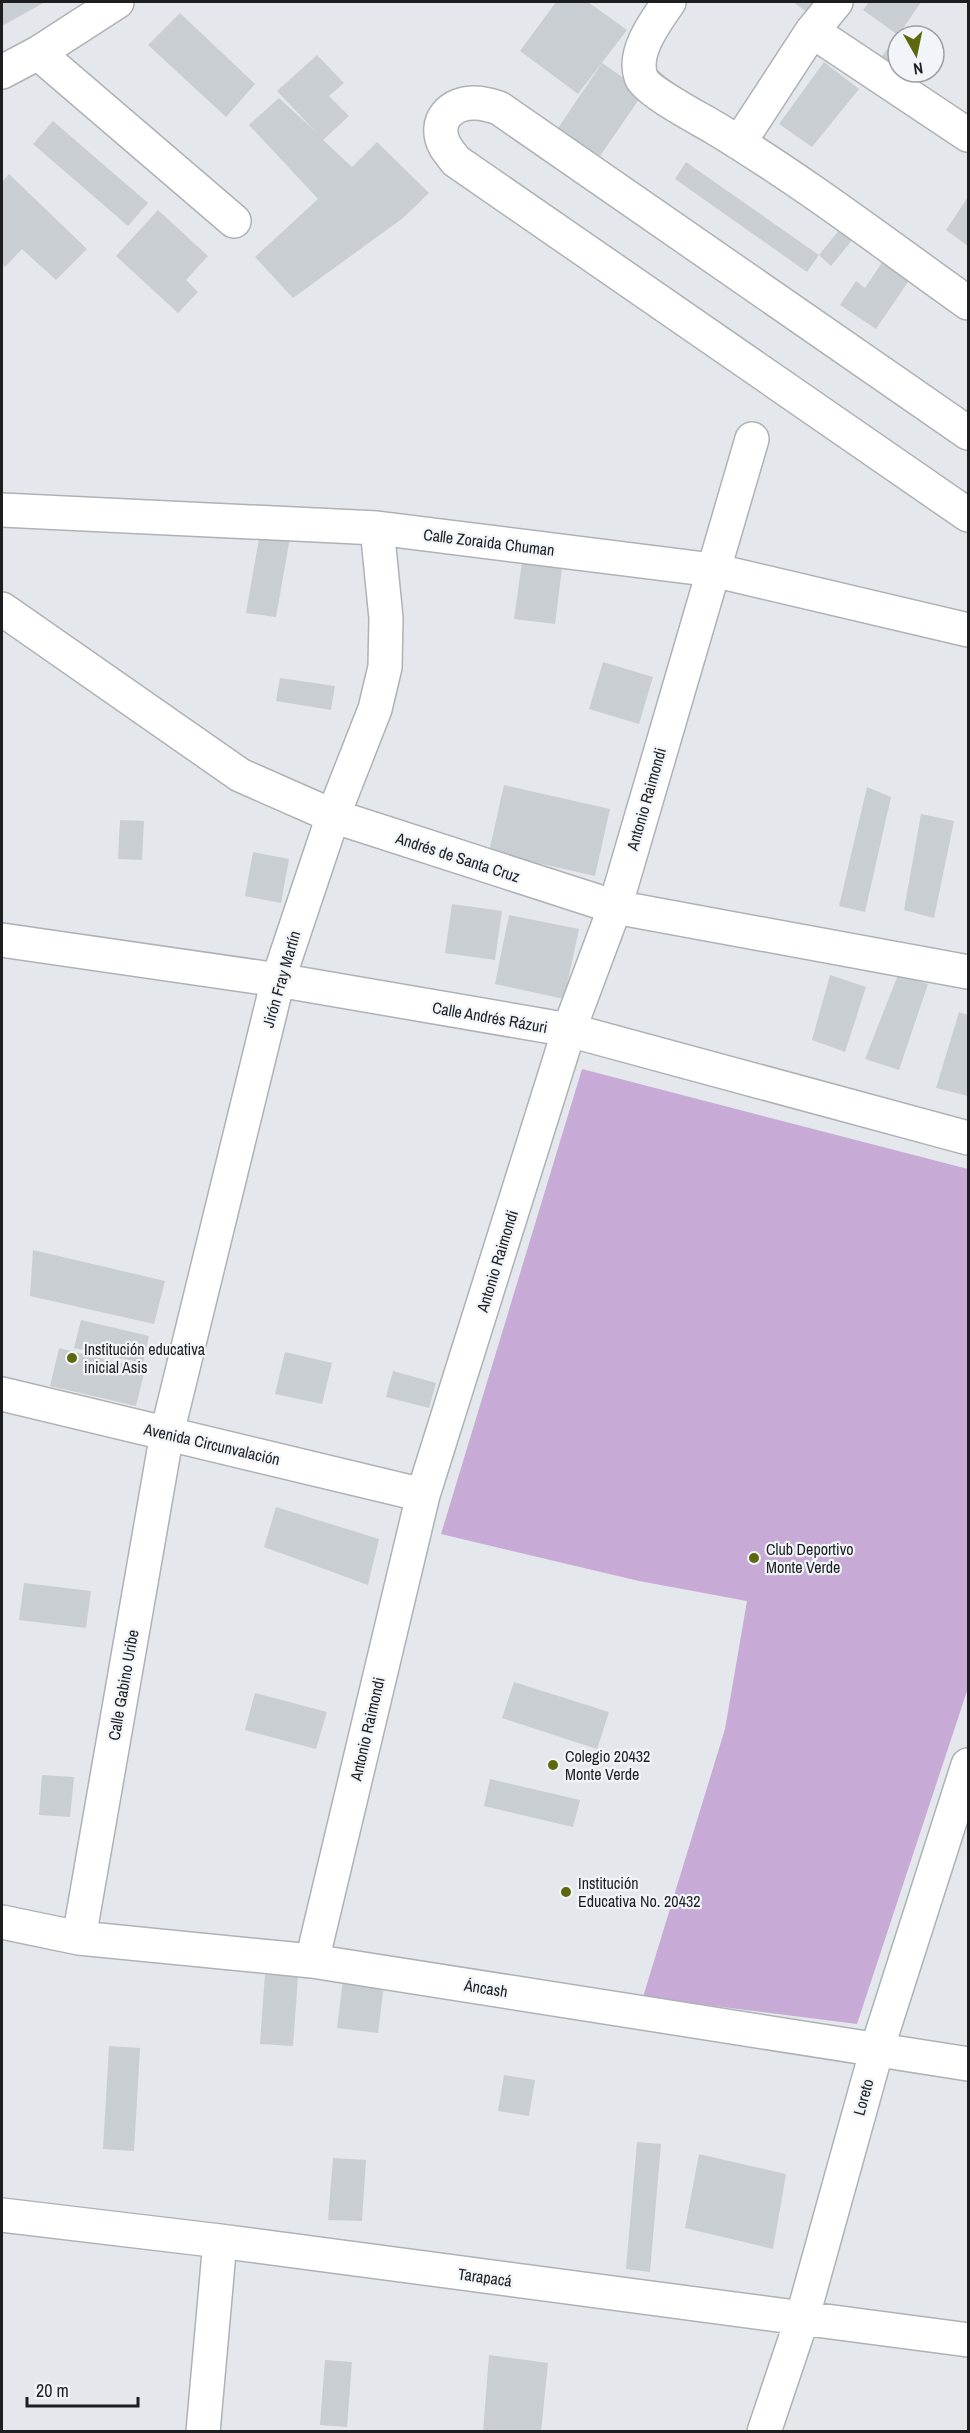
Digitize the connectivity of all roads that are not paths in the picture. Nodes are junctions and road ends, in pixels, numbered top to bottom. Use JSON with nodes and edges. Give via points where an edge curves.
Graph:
{"nodes":[{"id":1,"x":117,"y":2,"type":"edge"},
{"id":2,"x":669,"y":2,"type":"edge"},
{"id":3,"x":836,"y":2,"type":"edge"},
{"id":4,"x":812,"y":31,"type":"junction"},
{"id":5,"x":14,"y":67,"type":"edge"},
{"id":6,"x":969,"y":135,"type":"edge"},
{"id":7,"x":739,"y":143,"type":"junction"},
{"id":8,"x":234,"y":222,"type":"dead end"},
{"id":9,"x":969,"y":303,"type":"edge"},
{"id":10,"x":969,"y":433,"type":"edge"},
{"id":11,"x":752,"y":439,"type":"dead end"},
{"id":12,"x":2,"y":510,"type":"edge"},
{"id":13,"x":969,"y":514,"type":"edge"},
{"id":14,"x":377,"y":528,"type":"junction"},
{"id":15,"x":713,"y":570,"type":"junction"},
{"id":16,"x":2,"y":610,"type":"edge"},
{"id":17,"x":969,"y":630,"type":"edge"},
{"id":18,"x":333,"y":816,"type":"junction"},
{"id":19,"x":615,"y":907,"type":"junction"},
{"id":20,"x":2,"y":940,"type":"edge"},
{"id":21,"x":969,"y":972,"type":"edge"},
{"id":22,"x":278,"y":980,"type":"junction"},
{"id":23,"x":569,"y":1030,"type":"junction"},
{"id":24,"x":969,"y":1138,"type":"edge"},
{"id":25,"x":2,"y":1394,"type":"edge"},
{"id":26,"x":167,"y":1433,"type":"junction"},
{"id":27,"x":423,"y":1495,"type":"junction"},
{"id":28,"x":969,"y":1765,"type":"edge"},
{"id":29,"x":2,"y":1922,"type":"edge"},
{"id":30,"x":79,"y":1938,"type":"junction"},
{"id":31,"x":312,"y":1961,"type":"junction"},
{"id":32,"x":877,"y":2049,"type":"junction"},
{"id":33,"x":969,"y":2064,"type":"edge"},
{"id":34,"x":2,"y":2215,"type":"edge"},
{"id":35,"x":220,"y":2241,"type":"junction"},
{"id":36,"x":802,"y":2319,"type":"junction"},
{"id":37,"x":969,"y":2340,"type":"edge"},
{"id":38,"x":203,"y":2432,"type":"edge"},
{"id":39,"x":764,"y":2432,"type":"edge"}],
"edges":[{"from":1,"to":5,"type":"street"},
{"from":2,"to":7,"type":"street","via":[[646,36],[640,58],[641,77],[652,90]]},
{"from":3,"to":4,"type":"street"},
{"from":4,"to":6,"type":"street"},
{"from":4,"to":7,"type":"street"},
{"from":5,"to":8,"type":"street"},
{"from":7,"to":9,"type":"street"},
{"from":10,"to":13,"type":"street","via":[[499,108],[477,102],[457,105],[446,113],[441,127],[444,144],[456,161]]},
{"from":11,"to":15,"type":"street","name":"Antonio Raimondi"},
{"from":12,"to":14,"type":"street","name":"Calle Zoraida Chuman"},
{"from":14,"to":15,"type":"street","name":"Calle Zoraida Chuman"},
{"from":14,"to":18,"type":"street","name":"Jirón Fray Martín","via":[[386,618],[385,667],[375,709]]},
{"from":15,"to":17,"type":"street","name":"Calle Zoraida Chuman"},
{"from":15,"to":19,"type":"street","name":"Antonio Raimondi"},
{"from":16,"to":18,"type":"street","name":"Andrés de Santa Cruz","via":[[240,775]]},
{"from":18,"to":19,"type":"street","name":"Andrés de Santa Cruz"},
{"from":18,"to":22,"type":"street","name":"Jirón Fray Martín"},
{"from":19,"to":21,"type":"street","name":"Andrés de Santa Cruz"},
{"from":19,"to":23,"type":"street","name":"Antonio Raimondi"},
{"from":20,"to":22,"type":"street","name":"Calle Andrés Rázuri"},
{"from":22,"to":23,"type":"street","name":"Calle Andrés Rázuri"},
{"from":22,"to":26,"type":"street","name":"Jirón Fray Martín"},
{"from":23,"to":24,"type":"street","name":"Calle Andrés Rázuri"},
{"from":23,"to":27,"type":"street","name":"Antonio Raimondi"},
{"from":25,"to":26,"type":"street","name":"Avenida Circunvalación"},
{"from":26,"to":27,"type":"street","name":"Avenida Circunvalación"},
{"from":26,"to":30,"type":"street","name":"Calle Gabino Uribe"},
{"from":27,"to":31,"type":"street","name":"Antonio Raimondi"},
{"from":28,"to":32,"type":"street","name":"Loreto"},
{"from":29,"to":30,"type":"street","name":"Áncash"},
{"from":30,"to":31,"type":"street","name":"Áncash"},
{"from":31,"to":32,"type":"street","name":"Áncash"},
{"from":32,"to":33,"type":"street","name":"Áncash"},
{"from":32,"to":36,"type":"street","name":"Loreto"},
{"from":34,"to":35,"type":"street","name":"Tarapacá"},
{"from":35,"to":36,"type":"street","name":"Tarapacá"},
{"from":35,"to":38,"type":"street"},
{"from":36,"to":37,"type":"street","name":"Tarapacá"},
{"from":36,"to":39,"type":"street","name":"Loreto"}]}
